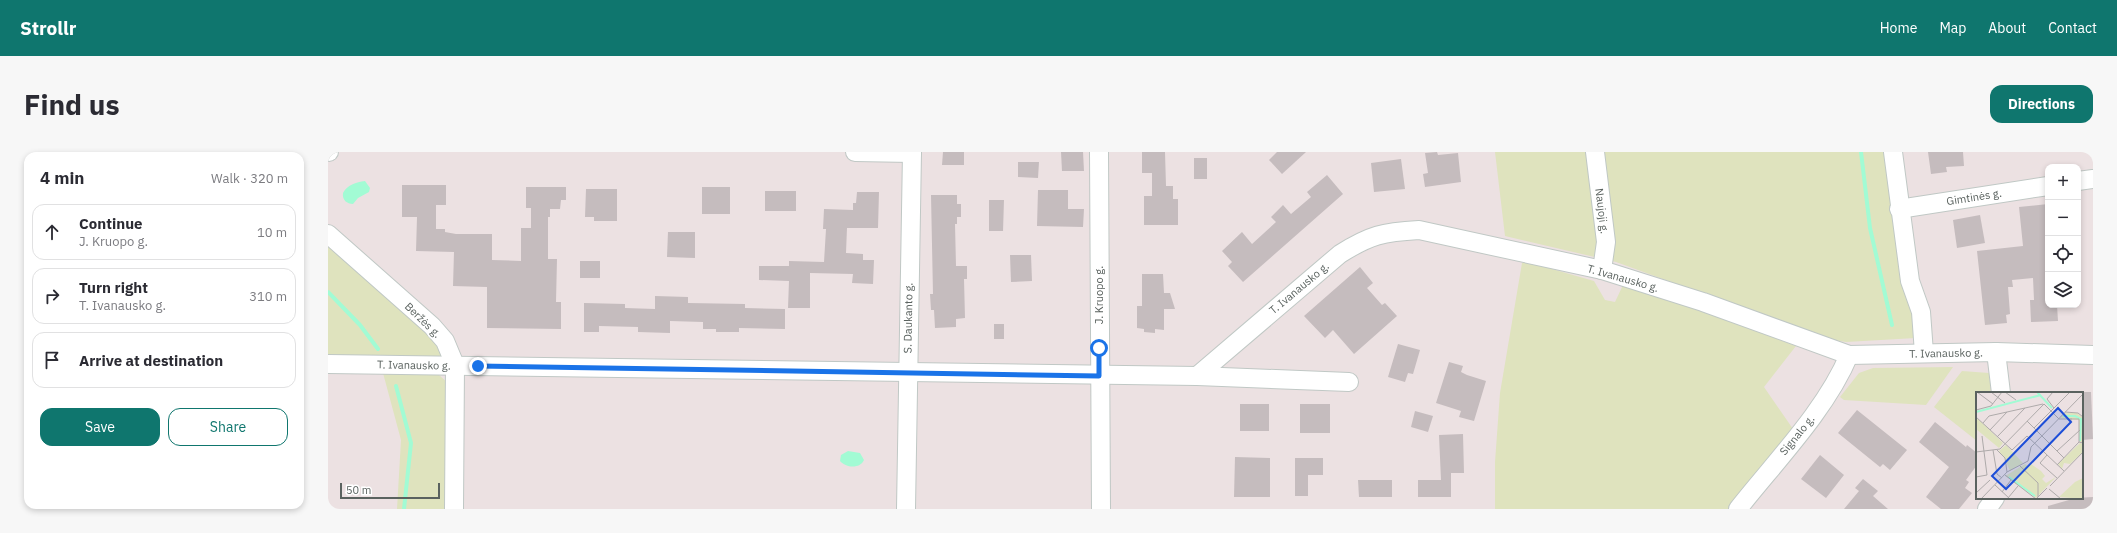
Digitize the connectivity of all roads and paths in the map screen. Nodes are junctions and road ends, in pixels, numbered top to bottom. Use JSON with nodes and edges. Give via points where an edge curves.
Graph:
{"nodes":[{"id":1,"x":856,"y":152,"type":"edge"},
{"id":2,"x":912,"y":152,"type":"edge"},
{"id":3,"x":1099,"y":152,"type":"edge"},
{"id":4,"x":1595,"y":152,"type":"edge"},
{"id":5,"x":1893,"y":152,"type":"edge"},
{"id":6,"x":2093,"y":179,"type":"edge"},
{"id":7,"x":2081,"y":181,"type":"edge"},
{"id":8,"x":2045,"y":186,"type":"edge"},
{"id":9,"x":1899,"y":209,"type":"junction"},
{"id":10,"x":328,"y":234,"type":"edge"},
{"id":11,"x":1602,"y":270,"type":"junction"},
{"id":12,"x":1996,"y":352,"type":"junction"},
{"id":13,"x":1924,"y":353,"type":"junction"},
{"id":14,"x":1849,"y":355,"type":"junction"},
{"id":15,"x":2093,"y":355,"type":"edge"},
{"id":16,"x":328,"y":364,"type":"edge"},
{"id":17,"x":455,"y":365,"type":"junction"},
{"id":18,"x":907,"y":371,"type":"junction"},
{"id":19,"x":1099,"y":376,"type":"junction"},
{"id":20,"x":1197,"y":376,"type":"junction"},
{"id":21,"x":1349,"y":382,"type":"dead end"},
{"id":22,"x":2001,"y":392,"type":"edge"},
{"id":23,"x":1994,"y":499,"type":"edge"},
{"id":24,"x":454,"y":509,"type":"edge"},
{"id":25,"x":906,"y":509,"type":"edge"},
{"id":26,"x":1101,"y":509,"type":"edge"},
{"id":27,"x":1738,"y":509,"type":"edge"},
{"id":28,"x":1986,"y":509,"type":"edge"}],
"edges":[{"from":1,"to":2,"type":"street"},
{"from":2,"to":18,"type":"street","name":"S. Daukanto g."},
{"from":3,"to":19,"type":"street","name":"J. Kruopo g."},
{"from":4,"to":11,"type":"street","name":"Naujoji g.","via":[[1606,242]]},
{"from":5,"to":9,"type":"street"},
{"from":6,"to":7,"type":"street"},
{"from":8,"to":9,"type":"street","name":"Gimtinės g."},
{"from":9,"to":13,"type":"street","via":[[1910,281],[1921,312]]},
{"from":10,"to":17,"type":"street","name":"Beržės g.","via":[[432,326],[445,341]]},
{"from":11,"to":14,"type":"street","name":"T. Ivanausko g.","via":[[1703,302]]},
{"from":11,"to":20,"type":"street","name":"T. Ivanausko g.","via":[[1419,230],[1390,231],[1364,239],[1340,254]]},
{"from":12,"to":13,"type":"street","name":"T. Ivanausko g."},
{"from":12,"to":15,"type":"street","name":"T. Ivanausko g."},
{"from":12,"to":22,"type":"street"},
{"from":13,"to":14,"type":"street","name":"T. Ivanausko g."},
{"from":14,"to":27,"type":"street","name":"Signalo g.","via":[[1828,397]]},
{"from":16,"to":17,"type":"street","name":"T. Ivanausko g."},
{"from":17,"to":18,"type":"street","name":"T. Ivanausko g."},
{"from":17,"to":24,"type":"street","name":"Beržės g."},
{"from":18,"to":19,"type":"street","name":"T. Ivanausko g."},
{"from":18,"to":25,"type":"street","name":"S. Daukanto g."},
{"from":19,"to":20,"type":"street","name":"T. Ivanausko g."},
{"from":19,"to":26,"type":"street","name":"J. Kruopo g."},
{"from":20,"to":21,"type":"street","name":"T. Ivanausko g."},
{"from":23,"to":28,"type":"street"}]}
